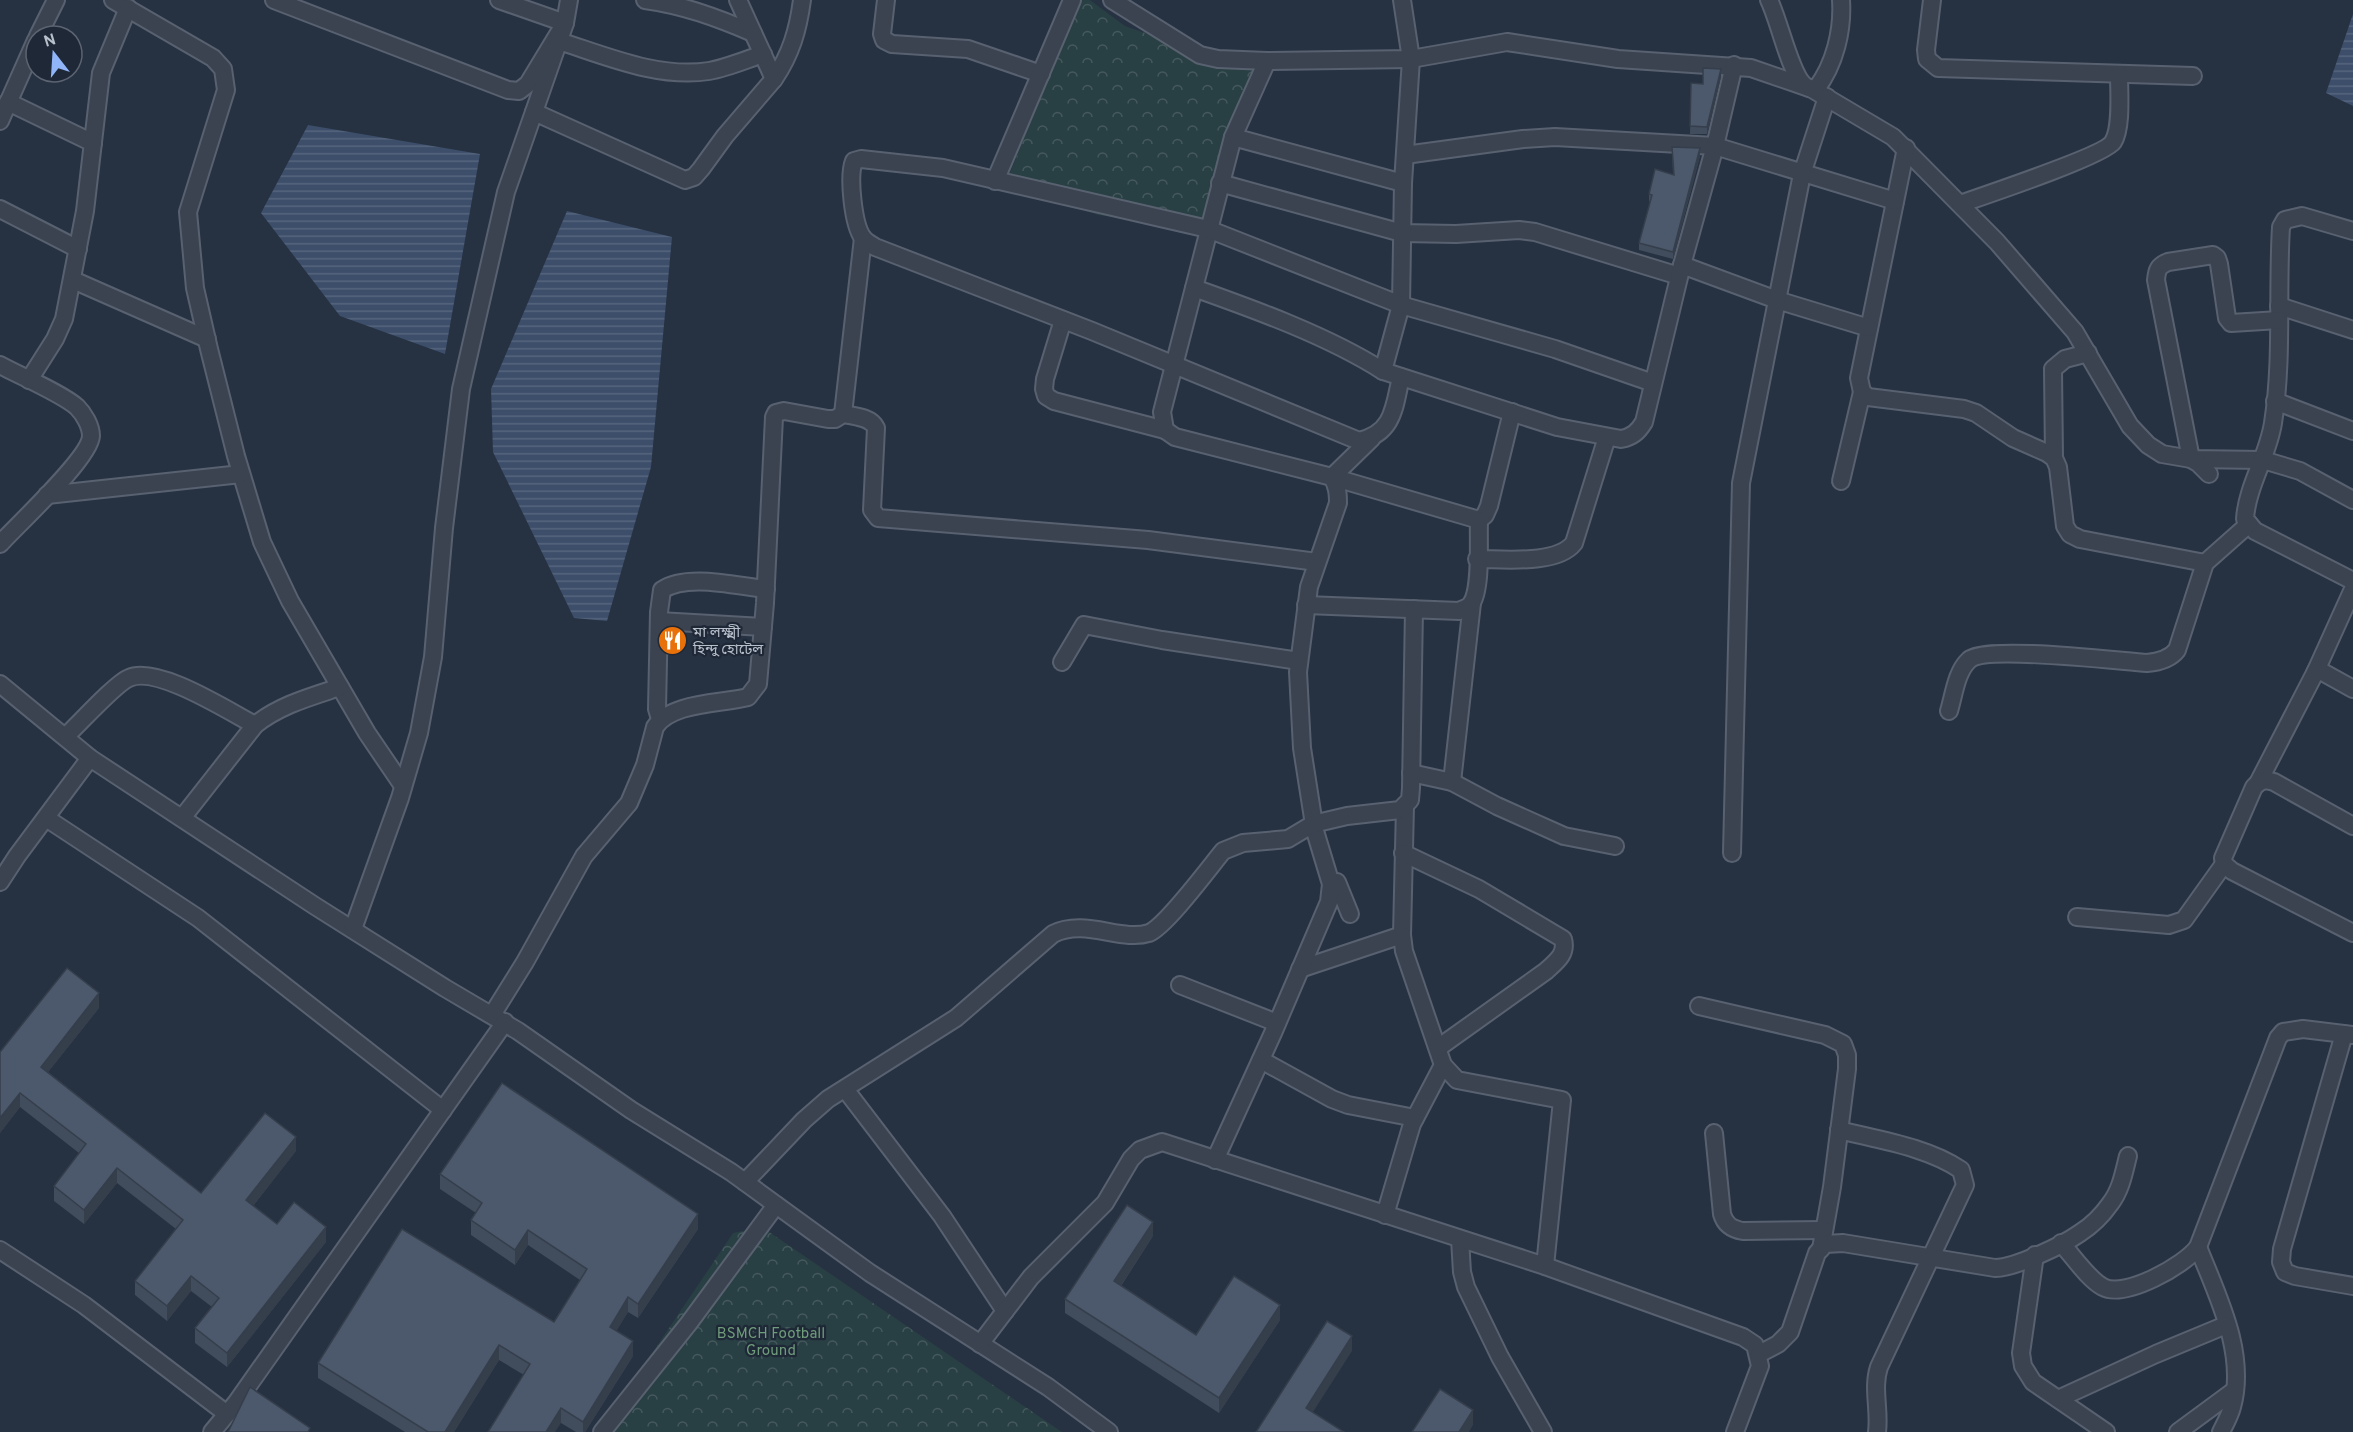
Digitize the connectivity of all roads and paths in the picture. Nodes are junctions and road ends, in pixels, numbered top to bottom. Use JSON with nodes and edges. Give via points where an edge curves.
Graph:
{"nodes":[{"id":1,"x":56,"y":0,"type":"edge"},
{"id":2,"x":274,"y":0,"type":"edge"},
{"id":3,"x":499,"y":0,"type":"edge"},
{"id":4,"x":568,"y":0,"type":"edge"},
{"id":5,"x":645,"y":0,"type":"edge"},
{"id":6,"x":738,"y":0,"type":"edge"},
{"id":7,"x":802,"y":0,"type":"edge"},
{"id":8,"x":886,"y":0,"type":"edge"},
{"id":9,"x":1072,"y":0,"type":"edge"},
{"id":10,"x":1112,"y":0,"type":"edge"},
{"id":11,"x":1402,"y":0,"type":"edge"},
{"id":12,"x":1769,"y":0,"type":"edge"},
{"id":13,"x":1841,"y":0,"type":"edge"},
{"id":14,"x":1932,"y":0,"type":"edge"},
{"id":15,"x":121,"y":4,"type":"edge"},
{"id":16,"x":565,"y":23,"type":"junction"},
{"id":17,"x":44,"y":24,"type":"edge"},
{"id":18,"x":753,"y":33,"type":"junction"},
{"id":19,"x":559,"y":41,"type":"junction"},
{"id":20,"x":763,"y":54,"type":"junction"},
{"id":21,"x":1411,"y":59,"type":"junction"},
{"id":22,"x":1267,"y":61,"type":"junction"},
{"id":23,"x":1734,"y":65,"type":"junction"},
{"id":24,"x":24,"y":67,"type":"edge"},
{"id":25,"x":1041,"y":74,"type":"junction"},
{"id":26,"x":2119,"y":74,"type":"junction"},
{"id":27,"x":2193,"y":76,"type":"dead end"},
{"id":28,"x":774,"y":79,"type":"junction"},
{"id":29,"x":1819,"y":93,"type":"junction"},
{"id":30,"x":8,"y":102,"type":"junction"},
{"id":31,"x":534,"y":112,"type":"junction"},
{"id":32,"x":0,"y":122,"type":"edge"},
{"id":33,"x":1233,"y":137,"type":"junction"},
{"id":34,"x":93,"y":143,"type":"junction"},
{"id":35,"x":1715,"y":146,"type":"junction"},
{"id":36,"x":1906,"y":148,"type":"junction"},
{"id":37,"x":1405,"y":155,"type":"junction"},
{"id":38,"x":1802,"y":174,"type":"junction"},
{"id":39,"x":995,"y":181,"type":"junction"},
{"id":40,"x":1220,"y":183,"type":"junction"},
{"id":41,"x":1403,"y":183,"type":"junction"},
{"id":42,"x":1895,"y":201,"type":"junction"},
{"id":43,"x":1960,"y":204,"type":"junction"},
{"id":44,"x":0,"y":209,"type":"edge"},
{"id":45,"x":1208,"y":229,"type":"junction"},
{"id":46,"x":2353,"y":231,"type":"edge"},
{"id":47,"x":1402,"y":233,"type":"junction"},
{"id":48,"x":864,"y":238,"type":"junction"},
{"id":49,"x":78,"y":249,"type":"junction"},
{"id":50,"x":1681,"y":271,"type":"junction"},
{"id":51,"x":73,"y":280,"type":"junction"},
{"id":52,"x":1194,"y":288,"type":"junction"},
{"id":53,"x":1778,"y":300,"type":"junction"},
{"id":54,"x":1401,"y":305,"type":"junction"},
{"id":55,"x":2279,"y":313,"type":"junction"},
{"id":56,"x":1063,"y":320,"type":"junction"},
{"id":57,"x":1869,"y":328,"type":"junction"},
{"id":58,"x":2353,"y":330,"type":"edge"},
{"id":59,"x":207,"y":339,"type":"junction"},
{"id":60,"x":2088,"y":353,"type":"junction"},
{"id":61,"x":0,"y":365,"type":"edge"},
{"id":62,"x":1176,"y":366,"type":"junction"},
{"id":63,"x":1383,"y":371,"type":"junction"},
{"id":64,"x":1401,"y":377,"type":"junction"},
{"id":65,"x":28,"y":380,"type":"junction"},
{"id":66,"x":1653,"y":383,"type":"junction"},
{"id":67,"x":1862,"y":392,"type":"junction"},
{"id":68,"x":2275,"y":401,"type":"junction"},
{"id":69,"x":1512,"y":412,"type":"junction"},
{"id":70,"x":843,"y":414,"type":"junction"},
{"id":71,"x":1165,"y":430,"type":"junction"},
{"id":72,"x":2353,"y":432,"type":"edge"},
{"id":73,"x":1607,"y":437,"type":"junction"},
{"id":74,"x":1372,"y":438,"type":"junction"},
{"id":75,"x":2054,"y":458,"type":"junction"},
{"id":76,"x":2191,"y":459,"type":"junction"},
{"id":77,"x":2264,"y":460,"type":"junction"},
{"id":78,"x":241,"y":474,"type":"junction"},
{"id":79,"x":2209,"y":474,"type":"dead end"},
{"id":80,"x":1332,"y":477,"type":"junction"},
{"id":81,"x":1841,"y":481,"type":"dead end"},
{"id":82,"x":46,"y":495,"type":"junction"},
{"id":83,"x":2353,"y":500,"type":"edge"},
{"id":84,"x":1479,"y":520,"type":"junction"},
{"id":85,"x":2249,"y":524,"type":"junction"},
{"id":86,"x":0,"y":544,"type":"edge"},
{"id":87,"x":1477,"y":559,"type":"junction"},
{"id":88,"x":1317,"y":562,"type":"junction"},
{"id":89,"x":2205,"y":562,"type":"junction"},
{"id":90,"x":2353,"y":581,"type":"edge"},
{"id":91,"x":766,"y":589,"type":"junction"},
{"id":92,"x":2353,"y":589,"type":"edge"},
{"id":93,"x":1472,"y":603,"type":"junction"},
{"id":94,"x":1306,"y":605,"type":"junction"},
{"id":95,"x":1414,"y":609,"type":"junction"},
{"id":96,"x":658,"y":621,"type":"junction"},
{"id":97,"x":763,"y":627,"type":"junction"},
{"id":98,"x":1299,"y":661,"type":"junction"},
{"id":99,"x":1062,"y":662,"type":"dead end"},
{"id":100,"x":2315,"y":673,"type":"junction"},
{"id":101,"x":0,"y":684,"type":"edge"},
{"id":102,"x":340,"y":687,"type":"junction"},
{"id":103,"x":2353,"y":689,"type":"edge"},
{"id":104,"x":1949,"y":711,"type":"dead end"},
{"id":105,"x":660,"y":719,"type":"junction"},
{"id":106,"x":255,"y":725,"type":"junction"},
{"id":107,"x":65,"y":737,"type":"junction"},
{"id":108,"x":90,"y":758,"type":"junction"},
{"id":109,"x":1411,"y":773,"type":"junction"},
{"id":110,"x":1452,"y":782,"type":"junction"},
{"id":111,"x":2258,"y":783,"type":"junction"},
{"id":112,"x":404,"y":786,"type":"junction"},
{"id":113,"x":1406,"y":806,"type":"junction"},
{"id":114,"x":45,"y":818,"type":"junction"},
{"id":115,"x":182,"y":818,"type":"junction"},
{"id":116,"x":1313,"y":824,"type":"junction"},
{"id":117,"x":2353,"y":826,"type":"edge"},
{"id":118,"x":1615,"y":846,"type":"dead end"},
{"id":119,"x":1403,"y":853,"type":"junction"},
{"id":120,"x":1732,"y":853,"type":"dead end"},
{"id":121,"x":2224,"y":864,"type":"junction"},
{"id":122,"x":0,"y":882,"type":"edge"},
{"id":123,"x":1331,"y":884,"type":"junction"},
{"id":124,"x":1350,"y":915,"type":"dead end"},
{"id":125,"x":2077,"y":916,"type":"dead end"},
{"id":126,"x":353,"y":929,"type":"junction"},
{"id":127,"x":2353,"y":933,"type":"edge"},
{"id":128,"x":1402,"y":935,"type":"junction"},
{"id":129,"x":1300,"y":969,"type":"junction"},
{"id":130,"x":1180,"y":985,"type":"dead end"},
{"id":131,"x":1699,"y":1006,"type":"dead end"},
{"id":132,"x":499,"y":1019,"type":"junction"},
{"id":133,"x":1277,"y":1023,"type":"junction"},
{"id":134,"x":2349,"y":1035,"type":"edge"},
{"id":135,"x":1437,"y":1048,"type":"junction"},
{"id":136,"x":1261,"y":1060,"type":"junction"},
{"id":137,"x":1443,"y":1065,"type":"junction"},
{"id":138,"x":844,"y":1089,"type":"junction"},
{"id":139,"x":443,"y":1110,"type":"junction"},
{"id":140,"x":1415,"y":1118,"type":"junction"},
{"id":141,"x":1839,"y":1130,"type":"junction"},
{"id":142,"x":1714,"y":1132,"type":"dead end"},
{"id":143,"x":2128,"y":1156,"type":"dead end"},
{"id":144,"x":1215,"y":1160,"type":"junction"},
{"id":145,"x":745,"y":1182,"type":"junction"},
{"id":146,"x":776,"y":1205,"type":"junction"},
{"id":147,"x":1385,"y":1215,"type":"junction"},
{"id":148,"x":1824,"y":1230,"type":"junction"},
{"id":149,"x":1460,"y":1239,"type":"junction"},
{"id":150,"x":2061,"y":1243,"type":"junction"},
{"id":151,"x":2198,"y":1247,"type":"junction"},
{"id":152,"x":1821,"y":1248,"type":"junction"},
{"id":153,"x":0,"y":1250,"type":"edge"},
{"id":154,"x":2035,"y":1255,"type":"junction"},
{"id":155,"x":1931,"y":1257,"type":"junction"},
{"id":156,"x":1545,"y":1266,"type":"junction"},
{"id":157,"x":2353,"y":1286,"type":"edge"},
{"id":158,"x":1005,"y":1311,"type":"junction"},
{"id":159,"x":2226,"y":1325,"type":"junction"},
{"id":160,"x":980,"y":1344,"type":"junction"},
{"id":161,"x":1759,"y":1354,"type":"junction"},
{"id":162,"x":2235,"y":1390,"type":"junction"},
{"id":163,"x":2058,"y":1399,"type":"junction"},
{"id":164,"x":228,"y":1414,"type":"junction"},
{"id":165,"x":212,"y":1432,"type":"edge"},
{"id":166,"x":602,"y":1432,"type":"edge"},
{"id":167,"x":1110,"y":1432,"type":"edge"},
{"id":168,"x":1544,"y":1432,"type":"edge"},
{"id":169,"x":1735,"y":1432,"type":"edge"},
{"id":170,"x":1877,"y":1432,"type":"edge"},
{"id":171,"x":2106,"y":1432,"type":"edge"},
{"id":172,"x":2178,"y":1432,"type":"edge"},
{"id":173,"x":2221,"y":1432,"type":"edge"}],
"edges":[{"from":1,"to":17,"type":"street"},
{"from":2,"to":16,"type":"street","via":[[519,91],[528,84]]},
{"from":3,"to":16,"type":"street"},
{"from":4,"to":16,"type":"street"},
{"from":5,"to":18,"type":"street","via":[[675,4]]},
{"from":6,"to":18,"type":"street"},
{"from":7,"to":28,"type":"street","via":[[795,40]]},
{"from":8,"to":25,"type":"street","via":[[882,34],[892,44],[968,49]]},
{"from":9,"to":25,"type":"street"},
{"from":10,"to":22,"type":"street","via":[[1200,55]]},
{"from":11,"to":21,"type":"street"},
{"from":12,"to":29,"type":"street","via":[[1796,75],[1805,86]]},
{"from":13,"to":29,"type":"street","via":[[1842,23],[1832,57],[1816,88]]},
{"from":14,"to":26,"type":"street","via":[[1926,51],[1927,59],[1938,68]]},
{"from":15,"to":34,"type":"street","via":[[101,73]]},
{"from":15,"to":59,"type":"street","via":[[213,58],[223,69],[226,90],[188,212],[194,281]]},
{"from":16,"to":19,"type":"street"},
{"from":18,"to":20,"type":"street"},
{"from":19,"to":20,"type":"street","via":[[630,63],[681,72],[711,70]]},
{"from":19,"to":31,"type":"street"},
{"from":20,"to":28,"type":"street"},
{"from":21,"to":22,"type":"street"},
{"from":21,"to":23,"type":"street","via":[[1507,42],[1618,59]]},
{"from":21,"to":37,"type":"street"},
{"from":22,"to":33,"type":"street"},
{"from":23,"to":29,"type":"street"},
{"from":23,"to":35,"type":"street"},
{"from":24,"to":30,"type":"street"},
{"from":25,"to":39,"type":"street"},
{"from":26,"to":27,"type":"street"},
{"from":26,"to":43,"type":"street","via":[[2118,131],[2112,144]]},
{"from":28,"to":31,"type":"street","via":[[694,177],[685,180]]},
{"from":29,"to":36,"type":"street","via":[[1881,128]]},
{"from":29,"to":38,"type":"street"},
{"from":30,"to":32,"type":"street"},
{"from":30,"to":34,"type":"street"},
{"from":31,"to":112,"type":"street","via":[[506,192],[460,389],[433,657]]},
{"from":33,"to":40,"type":"street"},
{"from":33,"to":41,"type":"street"},
{"from":34,"to":49,"type":"street"},
{"from":35,"to":37,"type":"street","via":[[1555,137]]},
{"from":35,"to":38,"type":"street"},
{"from":35,"to":50,"type":"street"},
{"from":36,"to":42,"type":"street"},
{"from":36,"to":43,"type":"street"},
{"from":37,"to":41,"type":"street"},
{"from":38,"to":42,"type":"street"},
{"from":38,"to":53,"type":"street"},
{"from":39,"to":45,"type":"street"},
{"from":39,"to":48,"type":"street","via":[[943,168],[854,161],[854,206]]},
{"from":40,"to":45,"type":"street"},
{"from":40,"to":47,"type":"street"},
{"from":41,"to":47,"type":"street"},
{"from":42,"to":57,"type":"street"},
{"from":43,"to":60,"type":"street","via":[[2056,308]]},
{"from":44,"to":49,"type":"street"},
{"from":45,"to":52,"type":"street"},
{"from":45,"to":54,"type":"street"},
{"from":46,"to":55,"type":"street","via":[[2302,216],[2285,220]]},
{"from":47,"to":50,"type":"street","via":[[1535,232]]},
{"from":47,"to":54,"type":"street"},
{"from":48,"to":56,"type":"street","via":[[875,247]]},
{"from":48,"to":70,"type":"street"},
{"from":49,"to":51,"type":"street"},
{"from":50,"to":53,"type":"street"},
{"from":50,"to":66,"type":"street"},
{"from":51,"to":59,"type":"street"},
{"from":51,"to":65,"type":"street","via":[[56,339]]},
{"from":52,"to":62,"type":"street"},
{"from":52,"to":63,"type":"street","via":[[1264,313]]},
{"from":53,"to":57,"type":"street"},
{"from":53,"to":120,"type":"street","via":[[1741,483]]},
{"from":54,"to":63,"type":"street"},
{"from":54,"to":66,"type":"street","via":[[1556,349]]},
{"from":55,"to":58,"type":"street"},
{"from":55,"to":68,"type":"street"},
{"from":55,"to":76,"type":"street","via":[[2231,323],[2219,264],[2213,255],[2168,262],[2157,270]]},
{"from":56,"to":62,"type":"street"},
{"from":56,"to":71,"type":"street","via":[[1045,379],[1046,396]]},
{"from":57,"to":67,"type":"street","via":[[1859,378]]},
{"from":59,"to":78,"type":"street"},
{"from":60,"to":75,"type":"street","via":[[2065,359],[2053,369]]},
{"from":60,"to":76,"type":"street","via":[[2130,426],[2148,445],[2162,454]]},
{"from":61,"to":65,"type":"street"},
{"from":62,"to":71,"type":"street","via":[[1162,412]]},
{"from":62,"to":74,"type":"street","via":[[1359,441]]},
{"from":63,"to":64,"type":"street"},
{"from":64,"to":69,"type":"street"},
{"from":64,"to":74,"type":"street","via":[[1387,424]]},
{"from":65,"to":82,"type":"street","via":[[77,407],[91,436],[77,464]]},
{"from":66,"to":73,"type":"street","via":[[1639,431],[1621,439]]},
{"from":67,"to":75,"type":"street","via":[[1868,397],[1964,409]]},
{"from":67,"to":81,"type":"street"},
{"from":68,"to":72,"type":"street"},
{"from":68,"to":77,"type":"street"},
{"from":69,"to":73,"type":"street","via":[[1557,427]]},
{"from":69,"to":84,"type":"street","via":[[1489,506]]},
{"from":70,"to":88,"type":"street","via":[[873,422],[876,428],[872,510],[878,518],[1148,540]]},
{"from":70,"to":91,"type":"street","via":[[828,419],[784,411],[774,417]]},
{"from":71,"to":80,"type":"street","via":[[1175,436]]},
{"from":73,"to":87,"type":"street","via":[[1569,550],[1551,557]]},
{"from":74,"to":80,"type":"street"},
{"from":75,"to":89,"type":"street","via":[[2065,526],[2073,541],[2080,538]]},
{"from":76,"to":77,"type":"street"},
{"from":76,"to":79,"type":"street"},
{"from":77,"to":83,"type":"street","via":[[2300,471]]},
{"from":77,"to":85,"type":"street","via":[[2246,504],[2245,519]]},
{"from":78,"to":82,"type":"street"},
{"from":78,"to":102,"type":"street","via":[[272,564]]},
{"from":80,"to":84,"type":"street"},
{"from":80,"to":88,"type":"street","via":[[1338,502]]},
{"from":82,"to":86,"type":"street"},
{"from":84,"to":87,"type":"street"},
{"from":85,"to":89,"type":"street"},
{"from":85,"to":90,"type":"street","via":[[2255,531]]},
{"from":87,"to":93,"type":"street"},
{"from":88,"to":94,"type":"street"},
{"from":89,"to":104,"type":"street","via":[[2173,655],[2147,663],[1982,654],[1970,659],[1960,672]]},
{"from":91,"to":96,"type":"street","via":[[699,581],[672,583],[662,590]]},
{"from":91,"to":97,"type":"street"},
{"from":92,"to":100,"type":"street"},
{"from":93,"to":95,"type":"street","via":[[1459,610]]},
{"from":93,"to":110,"type":"street"},
{"from":94,"to":95,"type":"street"},
{"from":94,"to":98,"type":"street"},
{"from":95,"to":109,"type":"street"},
{"from":96,"to":97,"type":"street"},
{"from":96,"to":105,"type":"street"},
{"from":97,"to":105,"type":"street","via":[[758,684],[748,697],[675,710]]},
{"from":98,"to":99,"type":"street","via":[[1084,625]]},
{"from":98,"to":116,"type":"street","via":[[1302,748]]},
{"from":100,"to":103,"type":"street","via":[[2317,669]]},
{"from":100,"to":111,"type":"street"},
{"from":101,"to":107,"type":"street"},
{"from":102,"to":106,"type":"street","via":[[290,704]]},
{"from":102,"to":112,"type":"street"},
{"from":105,"to":132,"type":"street","via":[[636,790],[584,856],[525,962]]},
{"from":106,"to":107,"type":"street","via":[[167,680],[143,675],[127,678]]},
{"from":106,"to":115,"type":"street"},
{"from":107,"to":108,"type":"street"},
{"from":108,"to":114,"type":"street"},
{"from":108,"to":115,"type":"street"},
{"from":109,"to":110,"type":"street"},
{"from":109,"to":113,"type":"street","via":[[1410,800]]},
{"from":110,"to":118,"type":"street","via":[[1564,836]]},
{"from":111,"to":117,"type":"street","via":[[2267,779],[2274,782]]},
{"from":111,"to":121,"type":"street","via":[[2226,849]]},
{"from":112,"to":126,"type":"street"},
{"from":113,"to":116,"type":"street","via":[[1391,812]]},
{"from":113,"to":119,"type":"street"},
{"from":114,"to":122,"type":"street"},
{"from":114,"to":139,"type":"street","via":[[198,918]]},
{"from":115,"to":126,"type":"street"},
{"from":116,"to":123,"type":"street"},
{"from":116,"to":138,"type":"street","via":[[1287,839],[1243,843],[1223,851],[1184,899],[1149,932],[1075,928],[1053,934],[956,1018]]},
{"from":119,"to":128,"type":"street"},
{"from":119,"to":135,"type":"street","via":[[1488,895],[1563,939],[1565,946],[1562,956],[1546,971]]},
{"from":121,"to":125,"type":"street","via":[[2184,920],[2169,925]]},
{"from":121,"to":127,"type":"street"},
{"from":123,"to":124,"type":"street","via":[[1337,882]]},
{"from":123,"to":129,"type":"street","via":[[1329,902]]},
{"from":126,"to":132,"type":"street"},
{"from":128,"to":129,"type":"street"},
{"from":128,"to":135,"type":"street"},
{"from":129,"to":133,"type":"street"},
{"from":130,"to":133,"type":"street"},
{"from":131,"to":141,"type":"street","via":[[1825,1035],[1843,1044],[1847,1069]]},
{"from":132,"to":139,"type":"street"},
{"from":132,"to":145,"type":"street"},
{"from":133,"to":136,"type":"street"},
{"from":134,"to":151,"type":"street","via":[[2290,1030],[2278,1038]]},
{"from":134,"to":157,"type":"street","via":[[2281,1262],[2285,1272],[2295,1276]]},
{"from":135,"to":137,"type":"street"},
{"from":136,"to":140,"type":"street","via":[[1332,1099]]},
{"from":136,"to":144,"type":"street"},
{"from":137,"to":140,"type":"street"},
{"from":137,"to":156,"type":"street","via":[[1457,1080],[1562,1100]]},
{"from":138,"to":145,"type":"street","via":[[804,1120]]},
{"from":138,"to":158,"type":"street","via":[[942,1215]]},
{"from":139,"to":164,"type":"street"},
{"from":140,"to":147,"type":"street"},
{"from":141,"to":148,"type":"street"},
{"from":141,"to":155,"type":"street","via":[[1917,1151],[1961,1170],[1965,1185],[1962,1194]]},
{"from":142,"to":148,"type":"street","via":[[1722,1214],[1727,1224],[1743,1231]]},
{"from":143,"to":150,"type":"street","via":[[2121,1184],[2110,1204],[2081,1233]]},
{"from":144,"to":147,"type":"street"},
{"from":144,"to":158,"type":"street","via":[[1162,1142],[1140,1150],[1105,1203],[1031,1277]]},
{"from":145,"to":146,"type":"street"},
{"from":146,"to":160,"type":"street","via":[[870,1273]]},
{"from":146,"to":166,"type":"street","via":[[690,1323]]},
{"from":147,"to":149,"type":"street"},
{"from":148,"to":152,"type":"street"},
{"from":149,"to":156,"type":"street"},
{"from":149,"to":168,"type":"street","via":[[1466,1287],[1500,1357]]},
{"from":150,"to":151,"type":"street","via":[[2103,1287],[2122,1290],[2149,1280],[2186,1259]]},
{"from":150,"to":154,"type":"street"},
{"from":151,"to":159,"type":"street"},
{"from":152,"to":155,"type":"street","via":[[1833,1242]]},
{"from":152,"to":161,"type":"street","via":[[1790,1332]]},
{"from":153,"to":164,"type":"street","via":[[84,1305]]},
{"from":154,"to":155,"type":"street","via":[[2005,1268]]},
{"from":154,"to":163,"type":"street","via":[[2021,1353],[2033,1382]]},
{"from":155,"to":170,"type":"street","via":[[1876,1376]]},
{"from":156,"to":161,"type":"street","via":[[1743,1337],[1755,1345]]},
{"from":158,"to":160,"type":"street"},
{"from":159,"to":162,"type":"street","via":[[2235,1364]]},
{"from":159,"to":163,"type":"street"},
{"from":160,"to":167,"type":"street"},
{"from":161,"to":169,"type":"street","via":[[1760,1365]]},
{"from":162,"to":172,"type":"street"},
{"from":162,"to":173,"type":"street","via":[[2233,1406]]},
{"from":163,"to":171,"type":"street"},
{"from":164,"to":165,"type":"street"}]}
